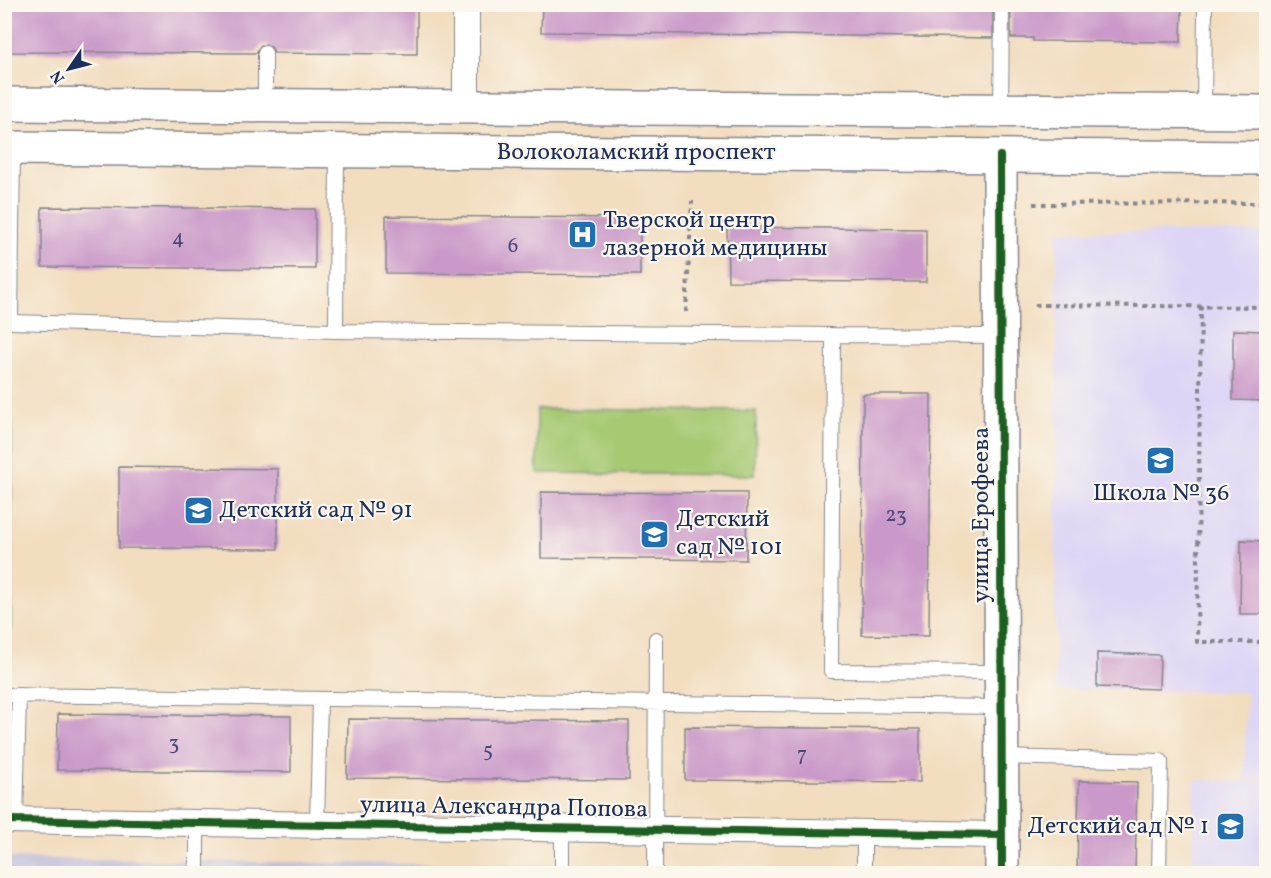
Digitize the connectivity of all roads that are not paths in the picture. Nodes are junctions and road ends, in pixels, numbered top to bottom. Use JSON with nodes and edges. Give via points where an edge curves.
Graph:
{"nodes":[{"id":1,"x":466,"y":4,"type":"edge"},
{"id":2,"x":1002,"y":4,"type":"edge"},
{"id":3,"x":1205,"y":4,"type":"edge"},
{"id":4,"x":265,"y":53,"type":"dead end"},
{"id":5,"x":4,"y":104,"type":"edge"},
{"id":6,"x":265,"y":106,"type":"junction"},
{"id":7,"x":466,"y":107,"type":"junction"},
{"id":8,"x":1001,"y":111,"type":"junction"},
{"id":9,"x":1204,"y":112,"type":"junction"},
{"id":10,"x":1266,"y":112,"type":"edge"},
{"id":11,"x":9,"y":148,"type":"edge"},
{"id":12,"x":337,"y":151,"type":"junction"},
{"id":13,"x":1000,"y":156,"type":"junction"},
{"id":14,"x":1266,"y":158,"type":"edge"},
{"id":15,"x":8,"y":322,"type":"edge"},
{"id":16,"x":336,"y":331,"type":"junction"},
{"id":17,"x":833,"y":334,"type":"junction"},
{"id":18,"x":1001,"y":336,"type":"junction"},
{"id":19,"x":656,"y":639,"type":"dead end"},
{"id":20,"x":1002,"y":672,"type":"junction"},
{"id":21,"x":4,"y":694,"type":"edge"},
{"id":22,"x":19,"y":695,"type":"junction"},
{"id":23,"x":320,"y":699,"type":"junction"},
{"id":24,"x":656,"y":702,"type":"junction"},
{"id":25,"x":1002,"y":707,"type":"junction"},
{"id":26,"x":1002,"y":757,"type":"junction"},
{"id":27,"x":10,"y":820,"type":"edge"},
{"id":28,"x":197,"y":823,"type":"junction"},
{"id":29,"x":317,"y":825,"type":"junction"},
{"id":30,"x":562,"y":828,"type":"junction"},
{"id":31,"x":656,"y":830,"type":"junction"},
{"id":32,"x":864,"y":833,"type":"junction"},
{"id":33,"x":1002,"y":835,"type":"junction"},
{"id":34,"x":197,"y":873,"type":"edge"},
{"id":35,"x":562,"y":873,"type":"edge"},
{"id":36,"x":655,"y":873,"type":"edge"},
{"id":37,"x":864,"y":873,"type":"edge"},
{"id":38,"x":1002,"y":873,"type":"edge"},
{"id":39,"x":1160,"y":873,"type":"edge"}],
"edges":[{"from":1,"to":7,"type":"street"},
{"from":2,"to":8,"type":"lane"},
{"from":3,"to":9,"type":"lane"},
{"from":4,"to":6,"type":"lane"},
{"from":5,"to":6,"type":"main road","name":"Волоколамский проспект"},
{"from":6,"to":7,"type":"main road","name":"Волоколамский проспект"},
{"from":7,"to":8,"type":"main road","name":"Волоколамский проспект"},
{"from":8,"to":9,"type":"main road","name":"Волоколамский проспект"},
{"from":9,"to":10,"type":"main road","name":"Волоколамский проспект"},
{"from":11,"to":12,"type":"main road","name":"Волоколамский проспект"},
{"from":11,"to":15,"type":"lane"},
{"from":12,"to":13,"type":"main road","name":"Волоколамский проспект"},
{"from":12,"to":16,"type":"lane"},
{"from":13,"to":14,"type":"main road","name":"Волоколамский проспект"},
{"from":13,"to":18,"type":"main road","name":"улица Ерофеева"},
{"from":15,"to":16,"type":"lane"},
{"from":16,"to":17,"type":"lane"},
{"from":17,"to":18,"type":"lane"},
{"from":17,"to":20,"type":"lane","via":[[831,671]]},
{"from":18,"to":20,"type":"main road","name":"улица Ерофеева"},
{"from":19,"to":24,"type":"lane"},
{"from":20,"to":25,"type":"main road","name":"улица Ерофеева"},
{"from":21,"to":22,"type":"lane"},
{"from":22,"to":23,"type":"lane"},
{"from":22,"to":27,"type":"lane"},
{"from":23,"to":24,"type":"lane"},
{"from":23,"to":29,"type":"lane"},
{"from":24,"to":25,"type":"lane"},
{"from":24,"to":31,"type":"lane"},
{"from":25,"to":26,"type":"main road","name":"улица Ерофеева"},
{"from":26,"to":33,"type":"main road","name":"улица Ерофеева"},
{"from":26,"to":39,"type":"lane","via":[[1161,761]]},
{"from":27,"to":28,"type":"street","name":"улица Александра Попова"},
{"from":28,"to":29,"type":"street","name":"улица Александра Попова"},
{"from":28,"to":34,"type":"lane"},
{"from":29,"to":30,"type":"street","name":"улица Александра Попова"},
{"from":30,"to":31,"type":"street","name":"улица Александра Попова"},
{"from":30,"to":35,"type":"lane"},
{"from":31,"to":32,"type":"street","name":"улица Александра Попова"},
{"from":31,"to":36,"type":"lane"},
{"from":32,"to":33,"type":"street","name":"улица Александра Попова"},
{"from":32,"to":37,"type":"lane"},
{"from":33,"to":38,"type":"main road","name":"улица Ерофеева"}]}
